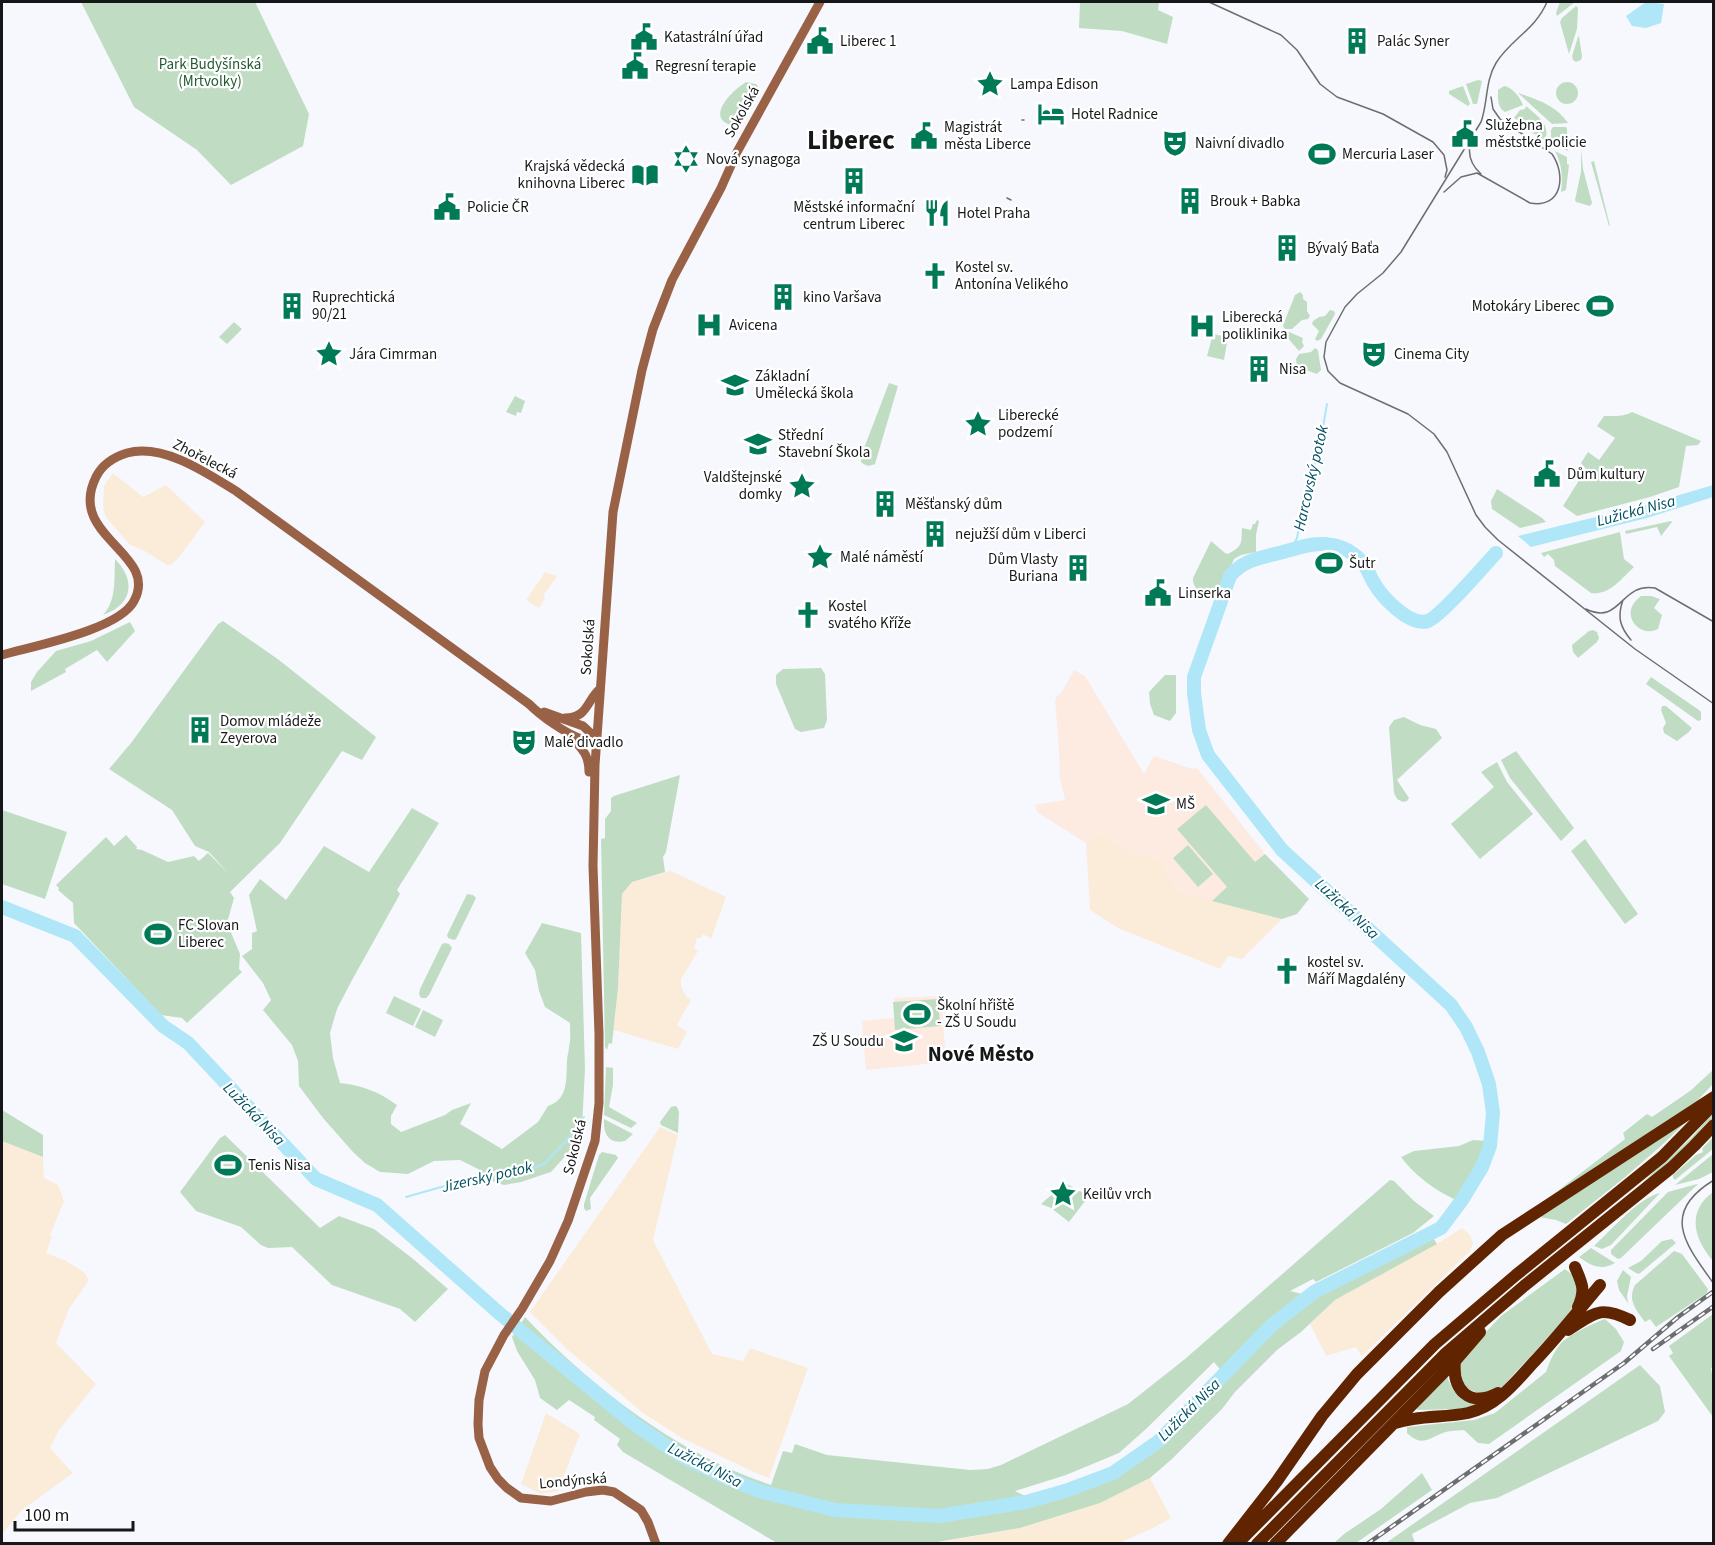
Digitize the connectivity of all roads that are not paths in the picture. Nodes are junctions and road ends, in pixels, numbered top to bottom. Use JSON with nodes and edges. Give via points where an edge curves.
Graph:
{"nodes":[{"id":1,"x":820,"y":2,"type":"edge"},
{"id":2,"x":2,"y":655,"type":"edge"},
{"id":3,"x":597,"y":692,"type":"junction"},
{"id":4,"x":529,"y":704,"type":"junction"},
{"id":5,"x":562,"y":718,"type":"junction"},
{"id":6,"x":569,"y":733,"type":"junction"},
{"id":7,"x":597,"y":739,"type":"junction"},
{"id":8,"x":591,"y":794,"type":"junction"},
{"id":9,"x":1713,"y":1097,"type":"edge"},
{"id":10,"x":1713,"y":1104,"type":"edge"},
{"id":11,"x":1713,"y":1125,"type":"edge"},
{"id":12,"x":1575,"y":1267,"type":"dead end"},
{"id":13,"x":1600,"y":1285,"type":"dead end"},
{"id":14,"x":1511,"y":1298,"type":"junction"},
{"id":15,"x":1630,"y":1320,"type":"dead end"},
{"id":16,"x":513,"y":1321,"type":"joint"},
{"id":17,"x":1559,"y":1335,"type":"junction"},
{"id":18,"x":1455,"y":1361,"type":"junction"},
{"id":19,"x":1512,"y":1386,"type":"junction"},
{"id":20,"x":1392,"y":1424,"type":"junction"},
{"id":21,"x":656,"y":1544,"type":"edge"},
{"id":22,"x":1228,"y":1544,"type":"edge"},
{"id":23,"x":1237,"y":1544,"type":"edge"},
{"id":24,"x":1257,"y":1544,"type":"edge"},
{"id":25,"x":1275,"y":1544,"type":"edge"}],
"edges":[{"from":1,"to":3,"type":"main road","name":"Sokolská","via":[[675,273],[653,329],[614,506]]},
{"from":2,"to":4,"type":"main road","name":"Zhořelecká","via":[[101,625],[133,603],[138,592],[136,572],[96,523],[91,512],[91,492],[97,474],[109,461],[136,451],[151,451],[178,459],[236,491]]},
{"from":3,"to":5,"type":"main road","via":[[583,712]]},
{"from":3,"to":7,"type":"main road","name":"Sokolská"},
{"from":4,"to":5,"type":"main road","name":"Zhořelecká"},
{"from":4,"to":6,"type":"main road","name":"Zhořelecká"},
{"from":5,"to":7,"type":"main road","name":"Zhořelecká","via":[[583,726]]},
{"from":6,"to":7,"type":"main road","via":[[582,739]]},
{"from":6,"to":8,"type":"main road","via":[[589,762]]},
{"from":7,"to":8,"type":"main road","name":"Sokolská"},
{"from":8,"to":16,"type":"main road","name":"Sokolská","via":[[588,808],[593,830],[599,1034],[595,1142],[550,1261]]},
{"from":9,"to":22,"type":"highway","via":[[1502,1235],[1439,1292],[1322,1416]]},
{"from":10,"to":23,"type":"highway","via":[[1662,1157],[1428,1352]]},
{"from":11,"to":14,"type":"highway","via":[[1671,1168]]},
{"from":12,"to":17,"type":"highway","via":[[1582,1282],[1582,1298]]},
{"from":13,"to":17,"type":"highway"},
{"from":14,"to":18,"type":"highway"},
{"from":14,"to":24,"type":"highway","via":[[1446,1353]]},
{"from":15,"to":17,"type":"highway","via":[[1605,1311]]},
{"from":16,"to":21,"type":"main road","name":"Londýnská","via":[[485,1371],[481,1386],[479,1438],[498,1479],[521,1498],[535,1500],[550,1501],[603,1490],[614,1492],[641,1510]]},
{"from":17,"to":19,"type":"highway"},
{"from":18,"to":19,"type":"highway","via":[[1456,1383],[1467,1395],[1484,1398]]},
{"from":18,"to":20,"type":"highway"},
{"from":19,"to":20,"type":"highway","via":[[1490,1404],[1469,1413]]},
{"from":20,"to":25,"type":"highway"}]}
